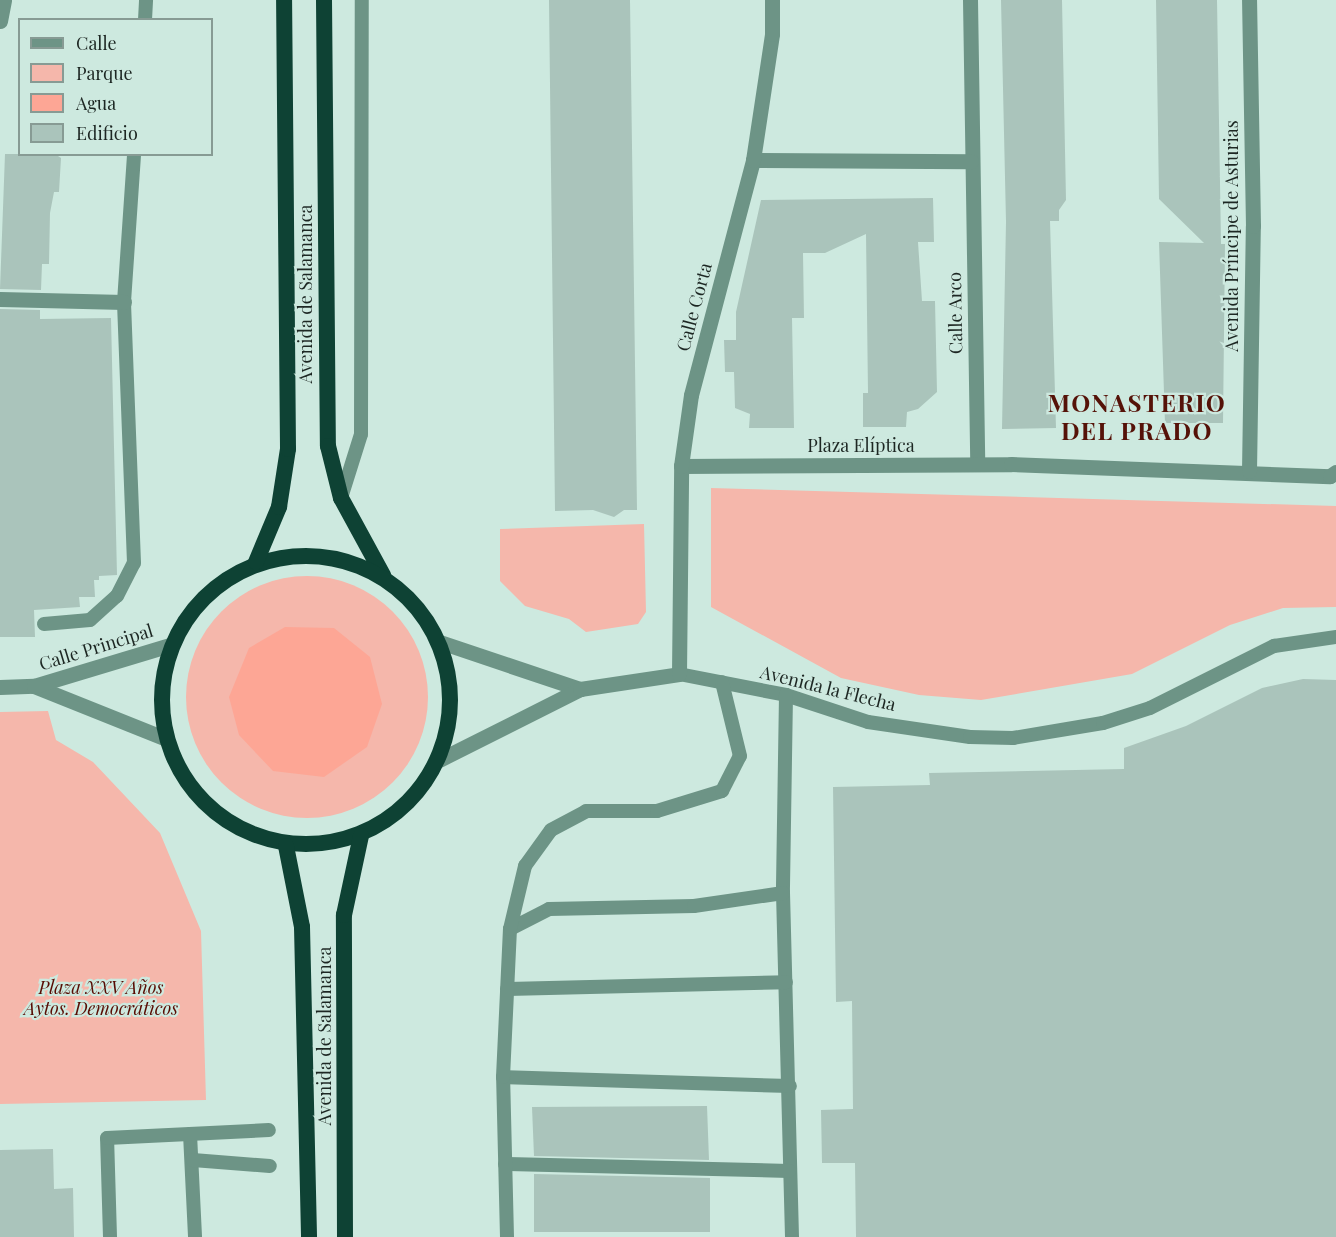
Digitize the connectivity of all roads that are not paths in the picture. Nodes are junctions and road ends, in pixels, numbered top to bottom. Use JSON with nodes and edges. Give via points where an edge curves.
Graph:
{"nodes":[{"id":1,"x":4,"y":0,"type":"edge"},
{"id":2,"x":146,"y":0,"type":"edge"},
{"id":3,"x":284,"y":0,"type":"edge"},
{"id":4,"x":324,"y":0,"type":"edge"},
{"id":5,"x":362,"y":0,"type":"edge"},
{"id":6,"x":772,"y":0,"type":"edge"},
{"id":7,"x":970,"y":0,"type":"edge"},
{"id":8,"x":1249,"y":0,"type":"edge"},
{"id":9,"x":145,"y":18,"type":"edge"},
{"id":10,"x":0,"y":21,"type":"edge"},
{"id":11,"x":135,"y":156,"type":"edge"},
{"id":12,"x":753,"y":160,"type":"junction"},
{"id":13,"x":971,"y":161,"type":"junction"},
{"id":14,"x":0,"y":299,"type":"edge"},
{"id":15,"x":123,"y":302,"type":"junction"},
{"id":16,"x":977,"y":464,"type":"junction"},
{"id":17,"x":681,"y":466,"type":"junction"},
{"id":18,"x":1249,"y":471,"type":"junction"},
{"id":19,"x":1336,"y":472,"type":"edge"},
{"id":20,"x":341,"y":498,"type":"junction"},
{"id":21,"x":256,"y":562,"type":"junction"},
{"id":22,"x":383,"y":575,"type":"junction"},
{"id":23,"x":44,"y":624,"type":"dead end"},
{"id":24,"x":1336,"y":637,"type":"edge"},
{"id":25,"x":440,"y":642,"type":"junction"},
{"id":26,"x":170,"y":645,"type":"junction"},
{"id":27,"x":679,"y":674,"type":"junction"},
{"id":28,"x":722,"y":682,"type":"junction"},
{"id":29,"x":0,"y":687,"type":"edge"},
{"id":30,"x":34,"y":687,"type":"junction"},
{"id":31,"x":580,"y":689,"type":"junction"},
{"id":32,"x":786,"y":695,"type":"junction"},
{"id":33,"x":164,"y":738,"type":"junction"},
{"id":34,"x":439,"y":760,"type":"junction"},
{"id":35,"x":361,"y":836,"type":"junction"},
{"id":36,"x":286,"y":846,"type":"junction"},
{"id":37,"x":783,"y":893,"type":"junction"},
{"id":38,"x":510,"y":929,"type":"junction"},
{"id":39,"x":786,"y":982,"type":"junction"},
{"id":40,"x":507,"y":989,"type":"junction"},
{"id":41,"x":503,"y":1077,"type":"junction"},
{"id":42,"x":790,"y":1086,"type":"junction"},
{"id":43,"x":269,"y":1130,"type":"dead end"},
{"id":44,"x":190,"y":1134,"type":"junction"},
{"id":45,"x":193,"y":1160,"type":"junction"},
{"id":46,"x":505,"y":1164,"type":"junction"},
{"id":47,"x":270,"y":1166,"type":"dead end"},
{"id":48,"x":789,"y":1171,"type":"junction"},
{"id":49,"x":110,"y":1237,"type":"edge"},
{"id":50,"x":195,"y":1237,"type":"edge"},
{"id":51,"x":309,"y":1237,"type":"edge"},
{"id":52,"x":345,"y":1237,"type":"edge"},
{"id":53,"x":507,"y":1237,"type":"edge"},
{"id":54,"x":792,"y":1237,"type":"edge"}],
"edges":[{"from":1,"to":10,"type":"street"},
{"from":2,"to":9,"type":"lane"},
{"from":3,"to":21,"type":"highway","name":"Avenida de Salamanca","via":[[288,449],[279,507]]},
{"from":4,"to":20,"type":"highway","name":"Avenida de Salamanca","via":[[325,375],[328,446]]},
{"from":5,"to":20,"type":"lane","via":[[361,434]]},
{"from":6,"to":12,"type":"street","name":"Calle Corta","via":[[772,34]]},
{"from":7,"to":13,"type":"street","name":"Calle Arco"},
{"from":8,"to":18,"type":"street","name":"Avenida Príncipe de Asturias","via":[[1253,226]]},
{"from":11,"to":15,"type":"lane"},
{"from":12,"to":13,"type":"street"},
{"from":12,"to":17,"type":"street","name":"Calle Corta","via":[[691,395]]},
{"from":13,"to":16,"type":"street","name":"Calle Arco"},
{"from":14,"to":15,"type":"street"},
{"from":15,"to":23,"type":"lane","via":[[134,563],[117,596],[90,620]]},
{"from":16,"to":17,"type":"street","name":"Plaza Elíptica"},
{"from":16,"to":18,"type":"street","name":"Plaza Elíptica"},
{"from":17,"to":27,"type":"street"},
{"from":18,"to":19,"type":"street","name":"Plaza Elíptica","via":[[1330,476]]},
{"from":20,"to":22,"type":"highway","name":"Avenida de Salamanca"},
{"from":21,"to":22,"type":"highway","via":[[315,554]]},
{"from":21,"to":26,"type":"highway","via":[[225,578],[192,607]]},
{"from":22,"to":25,"type":"highway","via":[[419,608]]},
{"from":24,"to":32,"type":"lane","name":"Avenida la Flecha","via":[[1274,646],[1150,708],[1113,720],[1013,738],[970,737],[868,722]]},
{"from":25,"to":31,"type":"street","name":"Avenida la Flecha"},
{"from":25,"to":34,"type":"highway","via":[[452,705]]},
{"from":26,"to":30,"type":"street","name":"Calle Principal"},
{"from":26,"to":33,"type":"highway"},
{"from":27,"to":28,"type":"lane","name":"Avenida la Flecha"},
{"from":27,"to":31,"type":"street","name":"Avenida la Flecha"},
{"from":28,"to":32,"type":"lane","name":"Avenida la Flecha"},
{"from":28,"to":38,"type":"lane","via":[[740,756],[722,791],[657,811],[586,811],[551,830],[525,866]]},
{"from":29,"to":30,"type":"street","name":"Calle Principal"},
{"from":30,"to":33,"type":"street","name":"Calle Principal"},
{"from":31,"to":34,"type":"street","name":"Avenida la Flecha"},
{"from":32,"to":37,"type":"lane"},
{"from":33,"to":36,"type":"highway","via":[[187,786],[232,828]]},
{"from":34,"to":35,"type":"highway","via":[[411,802]]},
{"from":35,"to":36,"type":"highway"},
{"from":35,"to":52,"type":"highway","name":"Avenida de Salamanca","via":[[344,915]]},
{"from":36,"to":51,"type":"highway","name":"Avenida de Salamanca","via":[[302,927]]},
{"from":37,"to":38,"type":"lane","via":[[694,906],[549,909]]},
{"from":37,"to":39,"type":"lane"},
{"from":38,"to":40,"type":"lane"},
{"from":39,"to":40,"type":"lane"},
{"from":39,"to":42,"type":"lane"},
{"from":40,"to":41,"type":"lane"},
{"from":41,"to":42,"type":"lane"},
{"from":41,"to":46,"type":"lane"},
{"from":42,"to":48,"type":"lane"},
{"from":43,"to":44,"type":"lane"},
{"from":44,"to":45,"type":"lane"},
{"from":44,"to":49,"type":"lane","via":[[107,1138]]},
{"from":45,"to":47,"type":"lane"},
{"from":45,"to":50,"type":"lane"},
{"from":46,"to":48,"type":"lane"},
{"from":46,"to":53,"type":"lane"},
{"from":48,"to":54,"type":"lane"}]}
